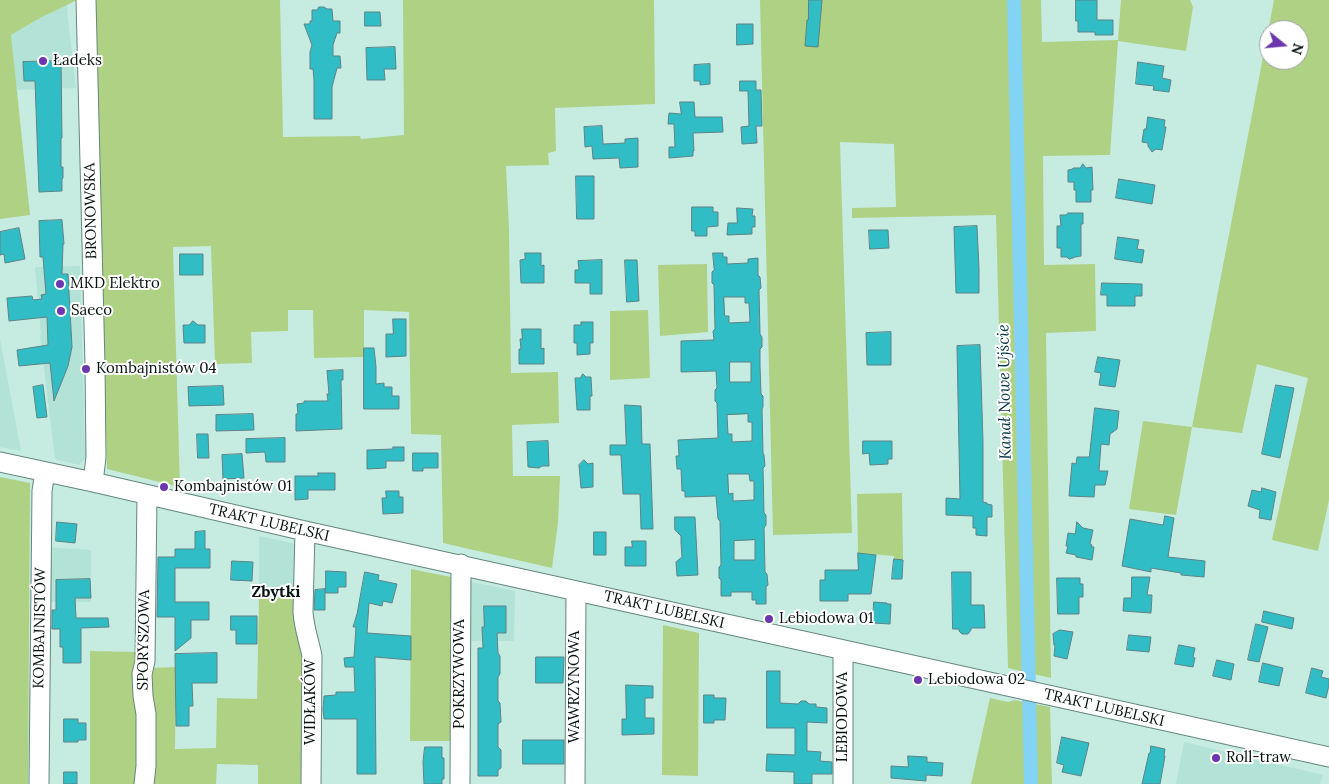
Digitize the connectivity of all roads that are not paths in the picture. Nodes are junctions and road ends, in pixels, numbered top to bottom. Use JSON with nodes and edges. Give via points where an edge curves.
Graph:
{"nodes":[{"id":1,"x":86,"y":0,"type":"edge"},
{"id":2,"x":0,"y":462,"type":"edge"},
{"id":3,"x":45,"y":472,"type":"junction"},
{"id":4,"x":93,"y":482,"type":"junction"},
{"id":5,"x":147,"y":495,"type":"junction"},
{"id":6,"x":305,"y":531,"type":"junction"},
{"id":7,"x":461,"y":564,"type":"junction"},
{"id":8,"x":576,"y":590,"type":"junction"},
{"id":9,"x":843,"y":650,"type":"junction"},
{"id":10,"x":1329,"y":757,"type":"edge"},
{"id":11,"x":39,"y":784,"type":"edge"},
{"id":12,"x":144,"y":784,"type":"edge"},
{"id":13,"x":311,"y":784,"type":"edge"},
{"id":14,"x":460,"y":784,"type":"edge"},
{"id":15,"x":574,"y":784,"type":"edge"},
{"id":16,"x":843,"y":784,"type":"edge"}],
"edges":[{"from":1,"to":4,"type":"street","name":"BRONOWSKA","via":[[95,365],[96,457]]},
{"from":2,"to":3,"type":"street","name":"TRAKT LUBELSKI"},
{"from":3,"to":4,"type":"street","name":"TRAKT LUBELSKI"},
{"from":3,"to":11,"type":"street","name":"KOMBAJNISTÓW","via":[[42,491]]},
{"from":4,"to":5,"type":"street","name":"TRAKT LUBELSKI"},
{"from":5,"to":6,"type":"street","name":"TRAKT LUBELSKI"},
{"from":5,"to":12,"type":"street","name":"SPORYSZOWA","via":[[145,661],[142,674],[146,714]]},
{"from":6,"to":7,"type":"street","name":"TRAKT LUBELSKI"},
{"from":6,"to":13,"type":"street","name":"WIDŁAKÓW","via":[[303,612],[312,656]]},
{"from":7,"to":8,"type":"street","name":"TRAKT LUBELSKI"},
{"from":7,"to":14,"type":"street","name":"POKRZYWOWA"},
{"from":8,"to":9,"type":"street","name":"TRAKT LUBELSKI"},
{"from":8,"to":15,"type":"street","name":"WAWRZYNOWA"},
{"from":9,"to":10,"type":"street","name":"TRAKT LUBELSKI"},
{"from":9,"to":16,"type":"street","name":"LEBIODOWA"}]}
